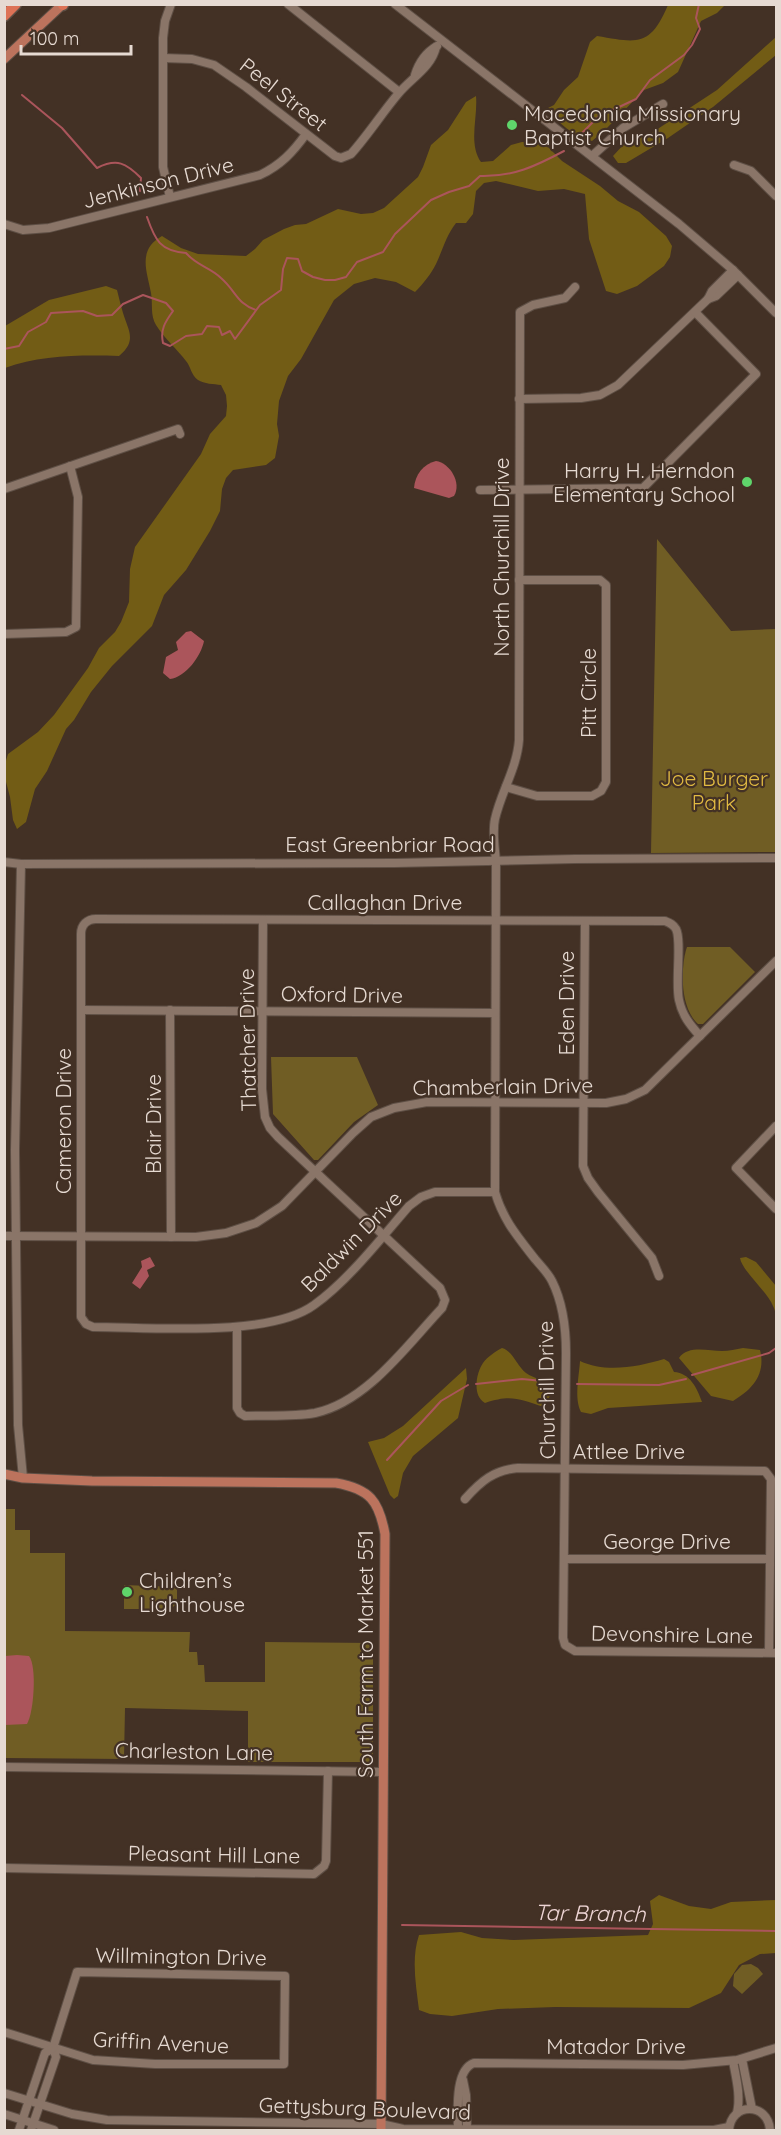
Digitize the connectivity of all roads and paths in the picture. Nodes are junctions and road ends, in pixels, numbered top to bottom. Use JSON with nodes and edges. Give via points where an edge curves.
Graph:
{"nodes":[{"id":1,"x":16,"y":4,"type":"edge"},
{"id":2,"x":63,"y":4,"type":"edge"},
{"id":3,"x":171,"y":4,"type":"edge"},
{"id":4,"x":288,"y":4,"type":"edge"},
{"id":5,"x":395,"y":4,"type":"edge"},
{"id":6,"x":4,"y":16,"type":"edge"},
{"id":7,"x":439,"y":44,"type":"junction"},
{"id":8,"x":163,"y":58,"type":"junction"},
{"id":9,"x":4,"y":59,"type":"edge"},
{"id":10,"x":399,"y":92,"type":"junction"},
{"id":11,"x":663,"y":104,"type":"dead end"},
{"id":12,"x":306,"y":134,"type":"junction"},
{"id":13,"x":592,"y":156,"type":"junction"},
{"id":14,"x":734,"y":165,"type":"dead end"},
{"id":15,"x":775,"y":193,"type":"edge"},
{"id":16,"x":170,"y":197,"type":"junction"},
{"id":17,"x":4,"y":224,"type":"edge"},
{"id":18,"x":736,"y":273,"type":"junction"},
{"id":19,"x":575,"y":287,"type":"dead end"},
{"id":20,"x":695,"y":312,"type":"junction"},
{"id":21,"x":777,"y":313,"type":"edge"},
{"id":22,"x":519,"y":399,"type":"junction"},
{"id":23,"x":180,"y":434,"type":"dead end"},
{"id":24,"x":70,"y":466,"type":"junction"},
{"id":25,"x":4,"y":489,"type":"edge"},
{"id":26,"x":480,"y":490,"type":"dead end"},
{"id":27,"x":519,"y":490,"type":"junction"},
{"id":28,"x":519,"y":580,"type":"junction"},
{"id":29,"x":4,"y":634,"type":"edge"},
{"id":30,"x":506,"y":787,"type":"junction"},
{"id":31,"x":777,"y":858,"type":"edge"},
{"id":32,"x":4,"y":862,"type":"edge"},
{"id":33,"x":496,"y":862,"type":"junction"},
{"id":34,"x":21,"y":864,"type":"junction"},
{"id":35,"x":92,"y":919,"type":"joint"},
{"id":36,"x":263,"y":920,"type":"junction"},
{"id":37,"x":495,"y":921,"type":"junction"},
{"id":38,"x":585,"y":921,"type":"junction"},
{"id":39,"x":777,"y":961,"type":"edge"},
{"id":40,"x":81,"y":1010,"type":"junction"},
{"id":41,"x":170,"y":1011,"type":"junction"},
{"id":42,"x":263,"y":1011,"type":"junction"},
{"id":43,"x":495,"y":1013,"type":"junction"},
{"id":44,"x":700,"y":1036,"type":"junction"},
{"id":45,"x":495,"y":1102,"type":"junction"},
{"id":46,"x":584,"y":1102,"type":"junction"},
{"id":47,"x":777,"y":1126,"type":"edge"},
{"id":48,"x":315,"y":1173,"type":"junction"},
{"id":49,"x":495,"y":1192,"type":"junction"},
{"id":50,"x":777,"y":1209,"type":"edge"},
{"id":51,"x":384,"y":1234,"type":"junction"},
{"id":52,"x":4,"y":1236,"type":"edge"},
{"id":53,"x":16,"y":1236,"type":"junction"},
{"id":54,"x":81,"y":1237,"type":"junction"},
{"id":55,"x":171,"y":1237,"type":"junction"},
{"id":56,"x":659,"y":1276,"type":"dead end"},
{"id":57,"x":89,"y":1326,"type":"joint"},
{"id":58,"x":237,"y":1328,"type":"junction"},
{"id":59,"x":565,"y":1469,"type":"junction"},
{"id":60,"x":4,"y":1474,"type":"edge"},
{"id":61,"x":23,"y":1478,"type":"junction"},
{"id":62,"x":465,"y":1499,"type":"dead end"},
{"id":63,"x":564,"y":1558,"type":"junction"},
{"id":64,"x":770,"y":1559,"type":"junction"},
{"id":65,"x":568,"y":1648,"type":"joint"},
{"id":66,"x":773,"y":1652,"type":"edge"},
{"id":67,"x":4,"y":1767,"type":"edge"},
{"id":68,"x":328,"y":1771,"type":"junction"},
{"id":69,"x":383,"y":1772,"type":"junction"},
{"id":70,"x":4,"y":1868,"type":"edge"},
{"id":71,"x":4,"y":2032,"type":"edge"},
{"id":72,"x":53,"y":2048,"type":"junction"},
{"id":73,"x":777,"y":2048,"type":"edge"},
{"id":74,"x":737,"y":2060,"type":"junction"},
{"id":75,"x":284,"y":2064,"type":"joint"},
{"id":76,"x":4,"y":2092,"type":"edge"},
{"id":77,"x":28,"y":2101,"type":"junction"},
{"id":78,"x":40,"y":2104,"type":"junction"},
{"id":79,"x":752,"y":2109,"type":"junction"},
{"id":80,"x":737,"y":2113,"type":"junction"},
{"id":81,"x":4,"y":2114,"type":"edge"},
{"id":82,"x":775,"y":2116,"type":"edge"},
{"id":83,"x":766,"y":2118,"type":"junction"},
{"id":84,"x":22,"y":2120,"type":"junction"},
{"id":85,"x":32,"y":2127,"type":"edge"},
{"id":86,"x":381,"y":2127,"type":"edge"},
{"id":87,"x":777,"y":2128,"type":"edge"},
{"id":88,"x":729,"y":2129,"type":"edge"},
{"id":89,"x":19,"y":2130,"type":"edge"},
{"id":90,"x":54,"y":2130,"type":"edge"},
{"id":91,"x":462,"y":2130,"type":"edge"},
{"id":92,"x":770,"y":2130,"type":"edge"}],
"edges":[{"from":1,"to":6,"type":"highway"},
{"from":2,"to":9,"type":"main road"},
{"from":3,"to":8,"type":"street","via":[[165,21]]},
{"from":4,"to":10,"type":"street"},
{"from":5,"to":7,"type":"street"},
{"from":7,"to":10,"type":"street","via":[[424,70]]},
{"from":7,"to":13,"type":"street"},
{"from":8,"to":12,"type":"street","name":"Peel Street","via":[[214,65]]},
{"from":8,"to":16,"type":"street","via":[[163,167]]},
{"from":10,"to":12,"type":"street","name":"Peel Street","via":[[345,158],[335,156]]},
{"from":11,"to":13,"type":"street","via":[[623,128]]},
{"from":12,"to":16,"type":"street","name":"Jenkinson Drive","via":[[282,163],[260,175]]},
{"from":13,"to":18,"type":"street"},
{"from":14,"to":15,"type":"street","via":[[751,171]]},
{"from":16,"to":17,"type":"street","name":"Jenkinson Drive","via":[[49,228],[23,230]]},
{"from":18,"to":20,"type":"street","via":[[712,291]]},
{"from":18,"to":21,"type":"street"},
{"from":19,"to":22,"type":"street","name":"North Churchill Drive","via":[[565,298],[520,312]]},
{"from":20,"to":22,"type":"street","via":[[618,385],[600,395]]},
{"from":20,"to":27,"type":"street","via":[[756,374],[652,481],[643,488],[630,490]]},
{"from":22,"to":27,"type":"street","name":"North Churchill Drive"},
{"from":23,"to":24,"type":"street","via":[[178,429]]},
{"from":24,"to":25,"type":"street"},
{"from":24,"to":29,"type":"street","via":[[78,497],[76,627],[71,632]]},
{"from":26,"to":27,"type":"street"},
{"from":27,"to":28,"type":"street","name":"North Churchill Drive"},
{"from":28,"to":30,"type":"street","name":"North Churchill Drive","via":[[519,740]]},
{"from":28,"to":30,"type":"street","name":"Pitt Circle","via":[[600,580],[606,585],[606,782],[597,794],[586,796],[537,796]]},
{"from":30,"to":33,"type":"street","name":"North Churchill Drive","via":[[494,826]]},
{"from":31,"to":33,"type":"street","name":"East Greenbriar Road"},
{"from":32,"to":34,"type":"street","name":"East Greenbriar Road"},
{"from":33,"to":34,"type":"street","name":"East Greenbriar Road"},
{"from":33,"to":37,"type":"street","name":"Churchill Drive"},
{"from":34,"to":53,"type":"street"},
{"from":35,"to":36,"type":"street","name":"Callaghan Drive"},
{"from":35,"to":40,"type":"street","name":"Cameron Drive","via":[[81,930]]},
{"from":36,"to":37,"type":"street","name":"Callaghan Drive"},
{"from":36,"to":42,"type":"street","name":"Thatcher Drive"},
{"from":37,"to":38,"type":"street","name":"Callaghan Drive"},
{"from":37,"to":43,"type":"street","name":"Churchill Drive"},
{"from":38,"to":44,"type":"street","name":"Callaghan Drive","via":[[665,921],[675,928],[678,997],[682,1013]]},
{"from":38,"to":46,"type":"street","name":"Eden Drive"},
{"from":39,"to":44,"type":"street","name":"Chamberlain Drive"},
{"from":40,"to":41,"type":"street","name":"Oxford Drive"},
{"from":40,"to":54,"type":"street","name":"Cameron Drive"},
{"from":41,"to":42,"type":"street","name":"Oxford Drive"},
{"from":41,"to":55,"type":"street","name":"Blair Drive"},
{"from":42,"to":43,"type":"street","name":"Oxford Drive"},
{"from":42,"to":48,"type":"street","name":"Thatcher Drive","via":[[265,1117],[278,1137]]},
{"from":43,"to":45,"type":"street","name":"Churchill Drive"},
{"from":44,"to":46,"type":"street","name":"Chamberlain Drive","via":[[645,1090],[606,1103]]},
{"from":45,"to":46,"type":"street","name":"Chamberlain Drive"},
{"from":45,"to":48,"type":"street","name":"Chamberlain Drive","via":[[427,1102],[371,1117]]},
{"from":45,"to":49,"type":"street","name":"Churchill Drive"},
{"from":46,"to":56,"type":"street","name":"Eden Drive","via":[[583,1166],[588,1178],[652,1258]]},
{"from":47,"to":50,"type":"street","via":[[736,1167]]},
{"from":48,"to":51,"type":"street","name":"Thatcher Drive"},
{"from":48,"to":55,"type":"street","name":"Chamberlain Drive","via":[[282,1206],[256,1223],[226,1233]]},
{"from":49,"to":51,"type":"street","name":"Baldwin Drive","via":[[435,1192],[421,1197]]},
{"from":49,"to":59,"type":"street","name":"Churchill Drive","via":[[500,1210],[551,1279],[560,1300],[566,1334]]},
{"from":51,"to":58,"type":"street","name":"Baldwin Drive","via":[[332,1291],[312,1307],[289,1317]]},
{"from":51,"to":58,"type":"street","name":"Thatcher Drive","via":[[443,1291],[446,1300],[374,1380],[340,1404],[316,1413],[291,1416],[240,1413]]},
{"from":52,"to":53,"type":"street","name":"Chamberlain Drive"},
{"from":53,"to":54,"type":"street","name":"Chamberlain Drive"},
{"from":53,"to":61,"type":"street","via":[[18,1425]]},
{"from":54,"to":55,"type":"street","name":"Chamberlain Drive"},
{"from":54,"to":57,"type":"street","name":"Cameron Drive","via":[[81,1317]]},
{"from":57,"to":58,"type":"street","name":"Baldwin Drive"},
{"from":59,"to":62,"type":"street","name":"Attlee Drive","via":[[500,1470]]},
{"from":59,"to":63,"type":"street","name":"Churchill Drive"},
{"from":59,"to":64,"type":"street","name":"Attlee Drive","via":[[768,1473]]},
{"from":60,"to":61,"type":"main road","name":"South Farm to Market 551"},
{"from":61,"to":69,"type":"main road","name":"South Farm to Market 551","via":[[308,1481],[352,1486],[366,1492],[382,1515],[384,1534]]},
{"from":63,"to":64,"type":"street","name":"George Drive"},
{"from":63,"to":65,"type":"street","name":"Churchill Drive","via":[[563,1638]]},
{"from":64,"to":66,"type":"street"},
{"from":65,"to":66,"type":"street","name":"Devonshire Lane"},
{"from":67,"to":68,"type":"street","name":"Charleston Lane"},
{"from":68,"to":69,"type":"street","name":"Charleston Lane"},
{"from":68,"to":70,"type":"street","name":"Pleasant Hill Lane","via":[[326,1861],[314,1874]]},
{"from":69,"to":86,"type":"main road","name":"South Farm to Market 551"},
{"from":71,"to":72,"type":"street","name":"Griffin Avenue"},
{"from":72,"to":75,"type":"street","name":"Griffin Avenue","via":[[93,2060],[118,2062]]},
{"from":72,"to":75,"type":"street","name":"Willmington Drive","via":[[77,1972],[285,1976]]},
{"from":72,"to":77,"type":"street","via":[[45,2054]]},
{"from":72,"to":78,"type":"street","via":[[56,2057]]},
{"from":73,"to":74,"type":"street","name":"Matador Drive"},
{"from":74,"to":79,"type":"street"},
{"from":74,"to":80,"type":"street"},
{"from":74,"to":91,"type":"street","name":"Matador Drive","via":[[683,2065],[474,2063],[464,2070]]},
{"from":76,"to":77,"type":"street","name":"Gettysburg Boulevard"},
{"from":77,"to":78,"type":"street","name":"Gettysburg Boulevard"},
{"from":77,"to":84,"type":"street"},
{"from":78,"to":85,"type":"street"},
{"from":78,"to":86,"type":"street","name":"Gettysburg Boulevard","via":[[94,2119],[134,2122]]},
{"from":79,"to":80,"type":"street"},
{"from":79,"to":83,"type":"street"},
{"from":80,"to":88,"type":"street"},
{"from":81,"to":84,"type":"street"},
{"from":82,"to":83,"type":"street"},
{"from":83,"to":92,"type":"street"},
{"from":84,"to":85,"type":"street"},
{"from":84,"to":89,"type":"street"},
{"from":85,"to":90,"type":"street"},
{"from":86,"to":91,"type":"street","name":"Gettysburg Boulevard"},
{"from":87,"to":92,"type":"street"},
{"from":88,"to":91,"type":"street","name":"Gettysburg Boulevard"}]}
